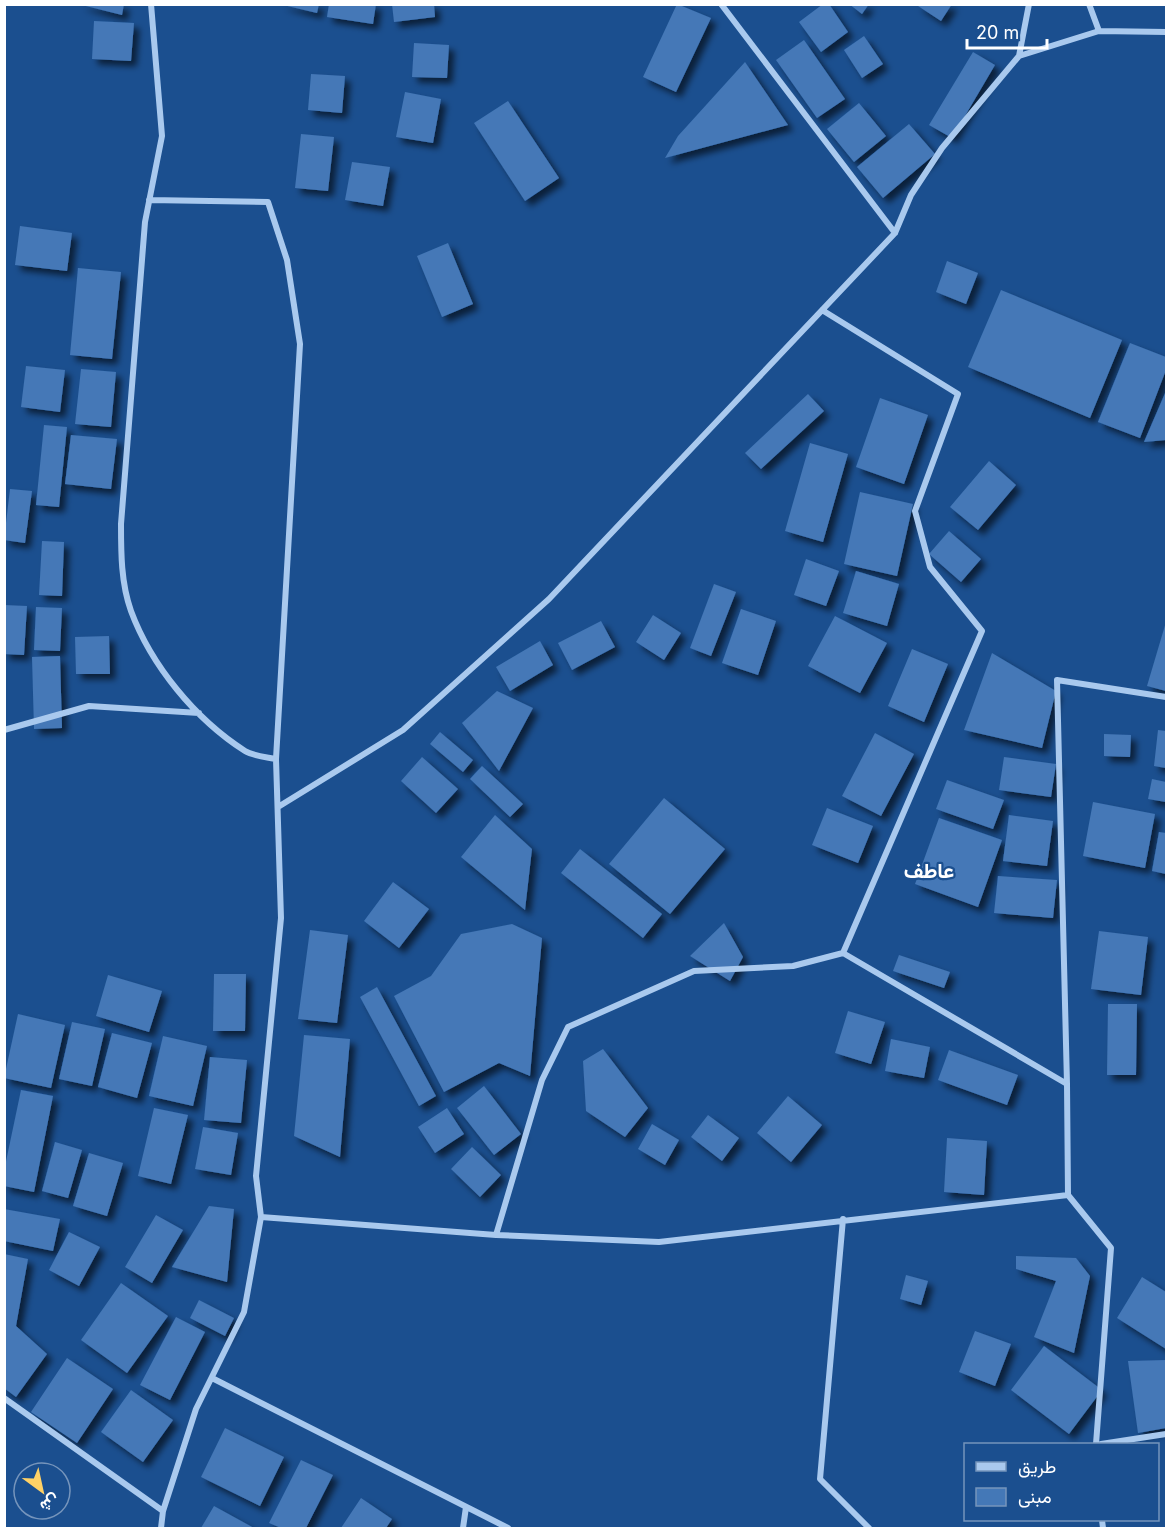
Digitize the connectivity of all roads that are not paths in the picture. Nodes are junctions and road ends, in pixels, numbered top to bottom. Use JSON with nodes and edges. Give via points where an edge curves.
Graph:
{"nodes":[{"id":1,"x":151,"y":4,"type":"edge"},
{"id":2,"x":721,"y":4,"type":"edge"},
{"id":3,"x":1029,"y":4,"type":"edge"},
{"id":4,"x":1089,"y":4,"type":"edge"},
{"id":5,"x":1099,"y":31,"type":"junction"},
{"id":6,"x":1167,"y":32,"type":"edge"},
{"id":7,"x":1019,"y":56,"type":"junction"},
{"id":8,"x":149,"y":200,"type":"junction"},
{"id":9,"x":895,"y":233,"type":"junction"},
{"id":10,"x":822,"y":310,"type":"junction"},
{"id":11,"x":1167,"y":697,"type":"edge"},
{"id":12,"x":200,"y":713,"type":"junction"},
{"id":13,"x":4,"y":730,"type":"edge"},
{"id":14,"x":276,"y":759,"type":"junction"},
{"id":15,"x":278,"y":807,"type":"junction"},
{"id":16,"x":843,"y":953,"type":"junction"},
{"id":17,"x":1066,"y":1084,"type":"junction"},
{"id":18,"x":1068,"y":1194,"type":"junction"},
{"id":19,"x":261,"y":1217,"type":"junction"},
{"id":20,"x":843,"y":1219,"type":"junction"},
{"id":21,"x":496,"y":1235,"type":"junction"},
{"id":22,"x":212,"y":1378,"type":"junction"},
{"id":23,"x":4,"y":1398,"type":"edge"},
{"id":24,"x":1167,"y":1434,"type":"edge"},
{"id":25,"x":1096,"y":1443,"type":"edge"},
{"id":26,"x":1108,"y":1443,"type":"edge"},
{"id":27,"x":466,"y":1507,"type":"junction"},
{"id":28,"x":163,"y":1511,"type":"junction"},
{"id":29,"x":161,"y":1528,"type":"edge"},
{"id":30,"x":463,"y":1528,"type":"edge"},
{"id":31,"x":508,"y":1528,"type":"edge"},
{"id":32,"x":869,"y":1528,"type":"edge"}],
"edges":[{"from":1,"to":8,"type":"street","via":[[162,136]]},
{"from":2,"to":9,"type":"street"},
{"from":3,"to":7,"type":"street"},
{"from":4,"to":5,"type":"street"},
{"from":5,"to":6,"type":"street"},
{"from":5,"to":7,"type":"street"},
{"from":7,"to":9,"type":"street","via":[[942,148],[911,195]]},
{"from":8,"to":12,"type":"street","via":[[120,524],[122,567],[130,609],[147,648],[170,683]]},
{"from":8,"to":14,"type":"street","via":[[268,202],[287,260],[300,344]]},
{"from":9,"to":10,"type":"street"},
{"from":10,"to":15,"type":"street","via":[[549,599],[403,730]]},
{"from":10,"to":16,"type":"street","via":[[958,394],[915,511],[930,567],[982,631]]},
{"from":11,"to":17,"type":"street","via":[[1057,680]]},
{"from":12,"to":13,"type":"street","via":[[88,706]]},
{"from":12,"to":14,"type":"street","via":[[246,753]]},
{"from":14,"to":15,"type":"street"},
{"from":15,"to":19,"type":"street","via":[[280,918],[256,1176]]},
{"from":16,"to":17,"type":"street"},
{"from":16,"to":21,"type":"street","via":[[793,966],[694,971],[568,1027],[542,1080]]},
{"from":17,"to":18,"type":"street"},
{"from":18,"to":20,"type":"street"},
{"from":18,"to":25,"type":"street","via":[[1111,1248]]},
{"from":19,"to":21,"type":"street"},
{"from":19,"to":22,"type":"street","via":[[244,1312]]},
{"from":20,"to":21,"type":"street","via":[[659,1242]]},
{"from":20,"to":32,"type":"street","via":[[820,1479]]},
{"from":22,"to":27,"type":"street"},
{"from":22,"to":28,"type":"street","via":[[196,1409]]},
{"from":23,"to":28,"type":"street"},
{"from":24,"to":26,"type":"street"},
{"from":27,"to":30,"type":"street"},
{"from":27,"to":31,"type":"street"},
{"from":28,"to":29,"type":"street"}]}
